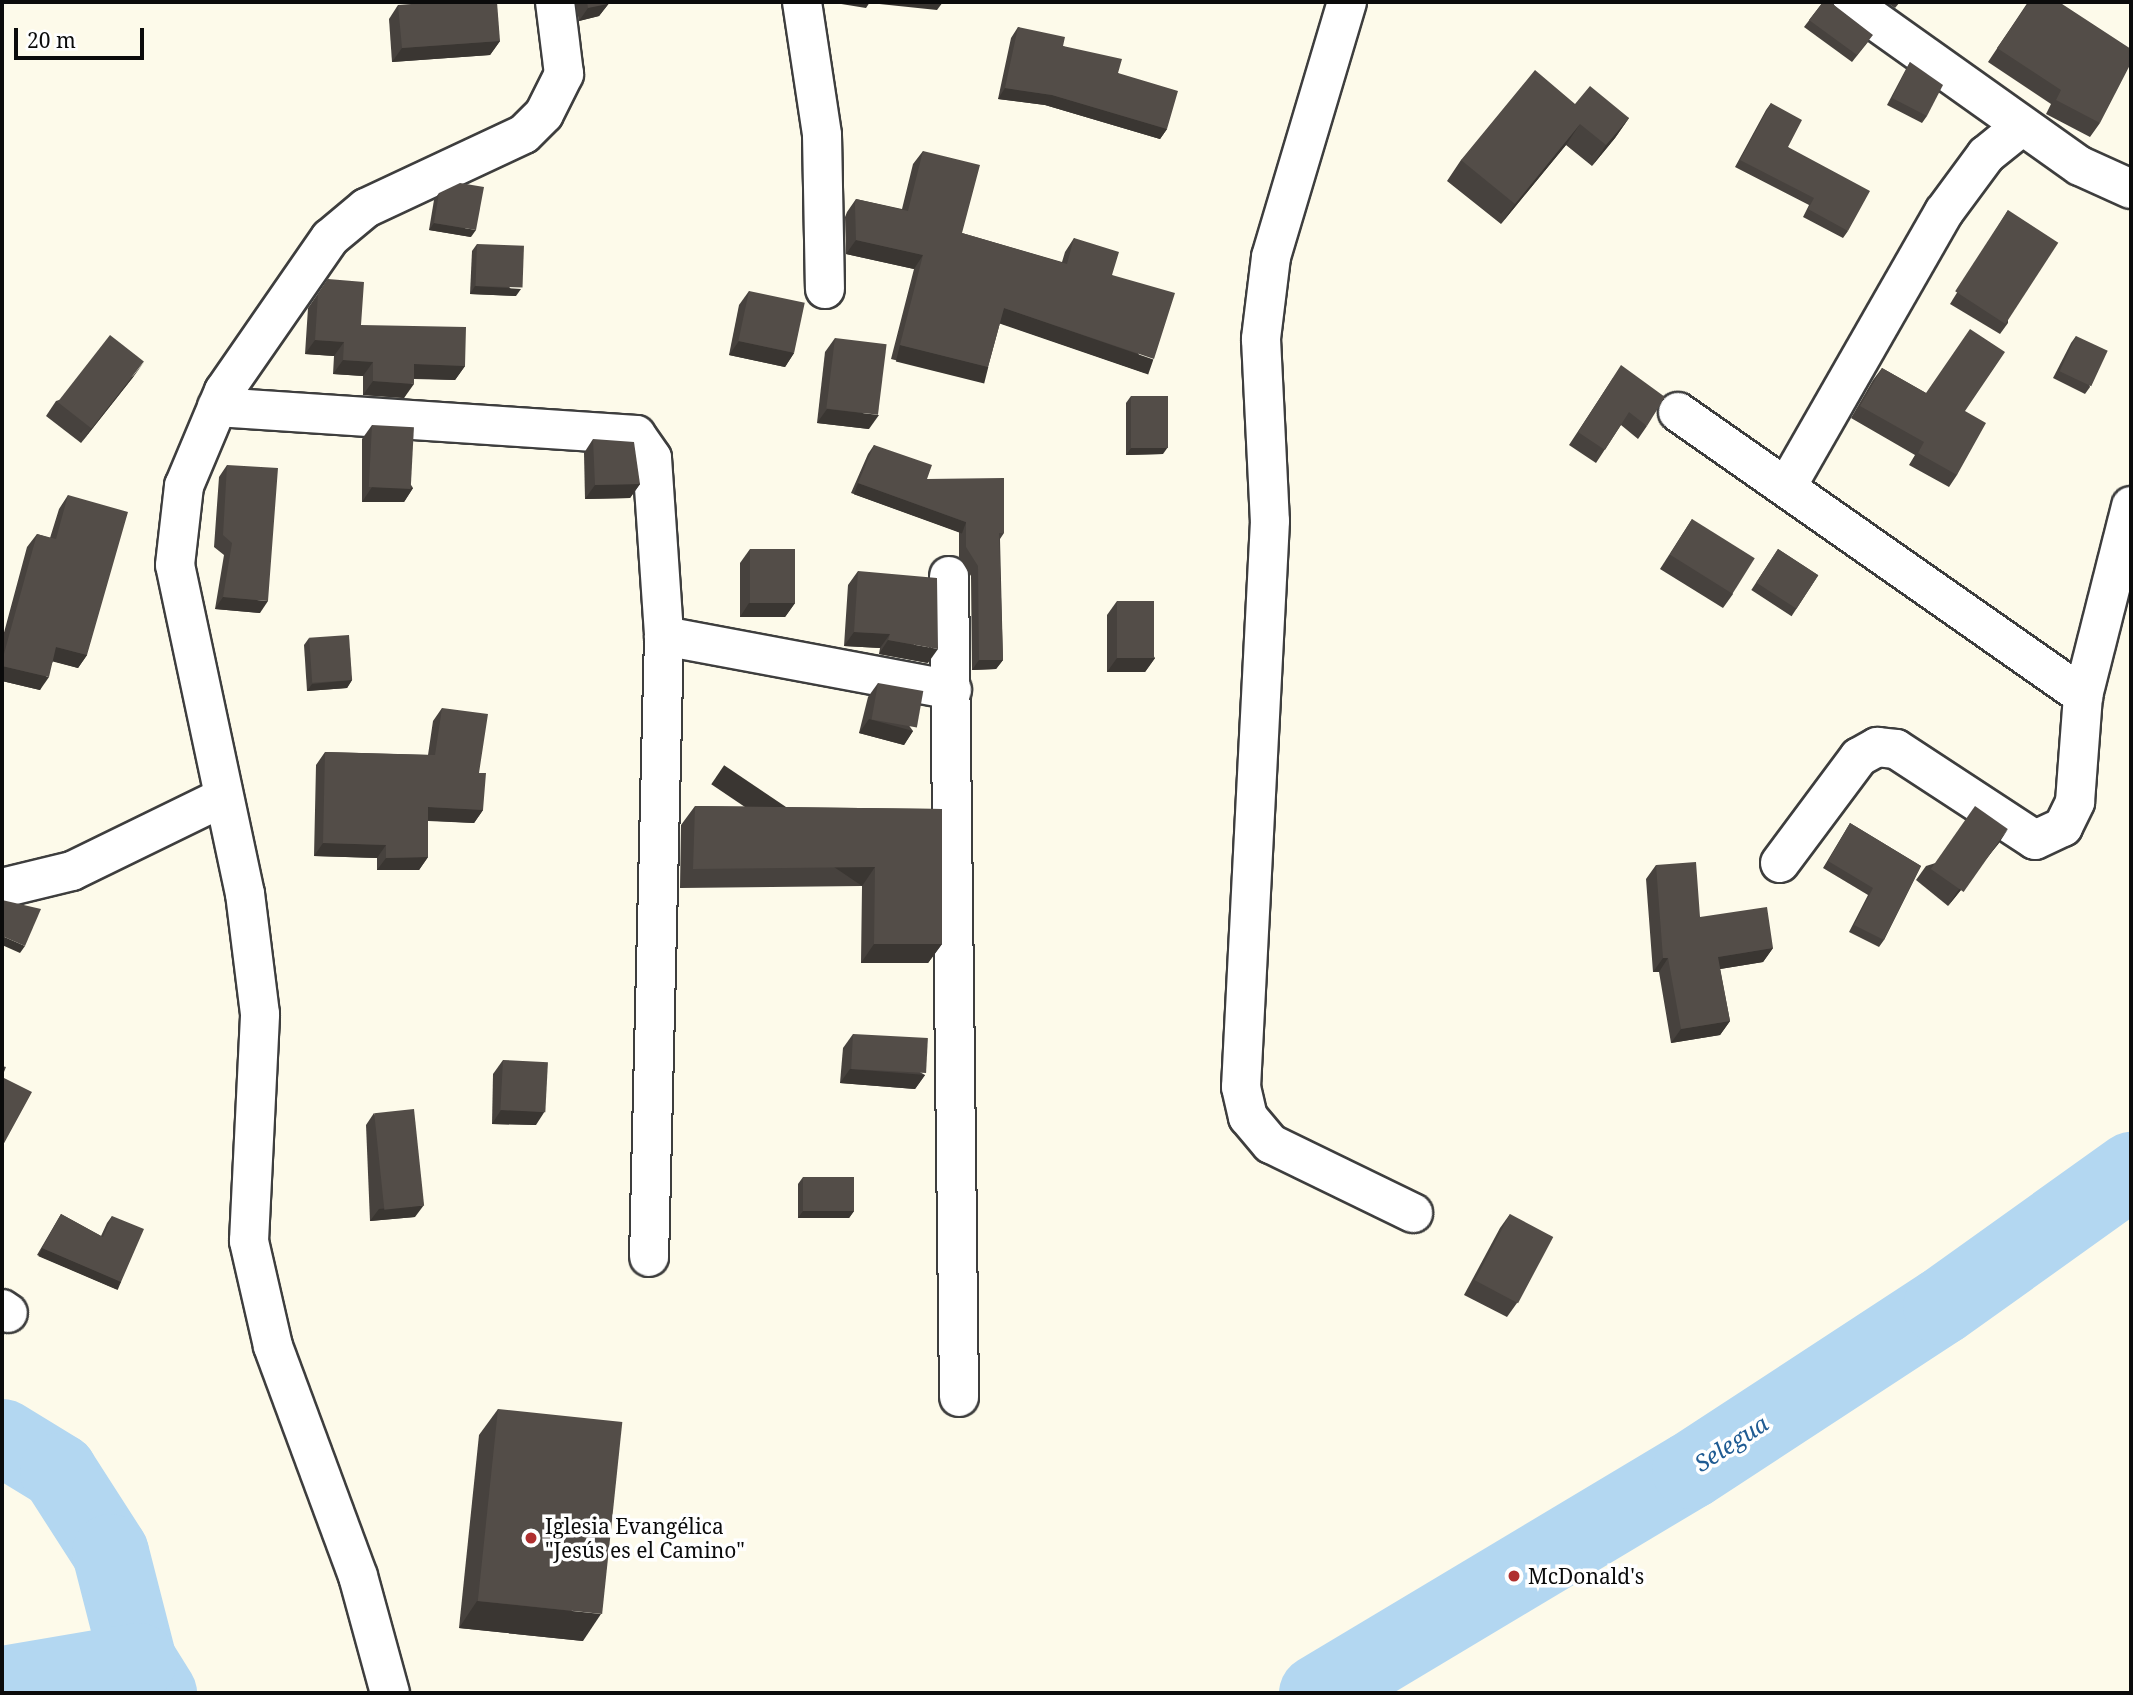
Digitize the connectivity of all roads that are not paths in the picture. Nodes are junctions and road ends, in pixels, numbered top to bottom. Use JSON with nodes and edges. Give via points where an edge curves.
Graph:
{"nodes":[{"id":1,"x":555,"y":2,"type":"edge"},
{"id":2,"x":802,"y":2,"type":"edge"},
{"id":3,"x":1347,"y":2,"type":"edge"},
{"id":4,"x":1849,"y":2,"type":"edge"},
{"id":5,"x":2022,"y":126,"type":"junction"},
{"id":6,"x":2131,"y":189,"type":"edge"},
{"id":7,"x":825,"y":289,"type":"dead end"},
{"id":8,"x":217,"y":407,"type":"junction"},
{"id":9,"x":1678,"y":412,"type":"dead end"},
{"id":10,"x":1787,"y":486,"type":"junction"},
{"id":11,"x":2131,"y":506,"type":"edge"},
{"id":12,"x":949,"y":576,"type":"dead end"},
{"id":13,"x":664,"y":636,"type":"junction"},
{"id":14,"x":953,"y":690,"type":"junction"},
{"id":15,"x":2084,"y":696,"type":"junction"},
{"id":16,"x":222,"y":798,"type":"junction"},
{"id":17,"x":1780,"y":863,"type":"dead end"},
{"id":18,"x":2,"y":888,"type":"edge"},
{"id":19,"x":1413,"y":1213,"type":"dead end"},
{"id":20,"x":649,"y":1256,"type":"dead end"},
{"id":21,"x":958,"y":1397,"type":"dead end"},
{"id":22,"x":390,"y":1693,"type":"edge"}],
"edges":[{"from":1,"to":8,"type":"street","via":[[564,74],[544,114],[524,134],[366,208],[330,238]]},
{"from":2,"to":7,"type":"street","via":[[822,135]]},
{"from":3,"to":19,"type":"street","via":[[1271,257],[1261,340],[1270,521],[1241,1087],[1248,1117],[1271,1144]]},
{"from":4,"to":5,"type":"street"},
{"from":5,"to":6,"type":"street","via":[[2080,166]]},
{"from":5,"to":10,"type":"street","via":[[1986,155],[1944,212]]},
{"from":8,"to":13,"type":"street","via":[[636,435],[652,458],[656,484]]},
{"from":8,"to":16,"type":"street","via":[[184,486],[175,565]]},
{"from":9,"to":10,"type":"street"},
{"from":10,"to":15,"type":"street"},
{"from":11,"to":15,"type":"street"},
{"from":12,"to":14,"type":"street"},
{"from":13,"to":14,"type":"street"},
{"from":13,"to":20,"type":"street"},
{"from":14,"to":21,"type":"street"},
{"from":15,"to":17,"type":"street","via":[[2075,802],[2051,838],[2035,841],[1896,749],[1877,747],[1858,757]]},
{"from":16,"to":18,"type":"street","via":[[72,870]]},
{"from":16,"to":22,"type":"street","via":[[245,894],[260,1014],[249,1241],[273,1346],[358,1576]]}]}
